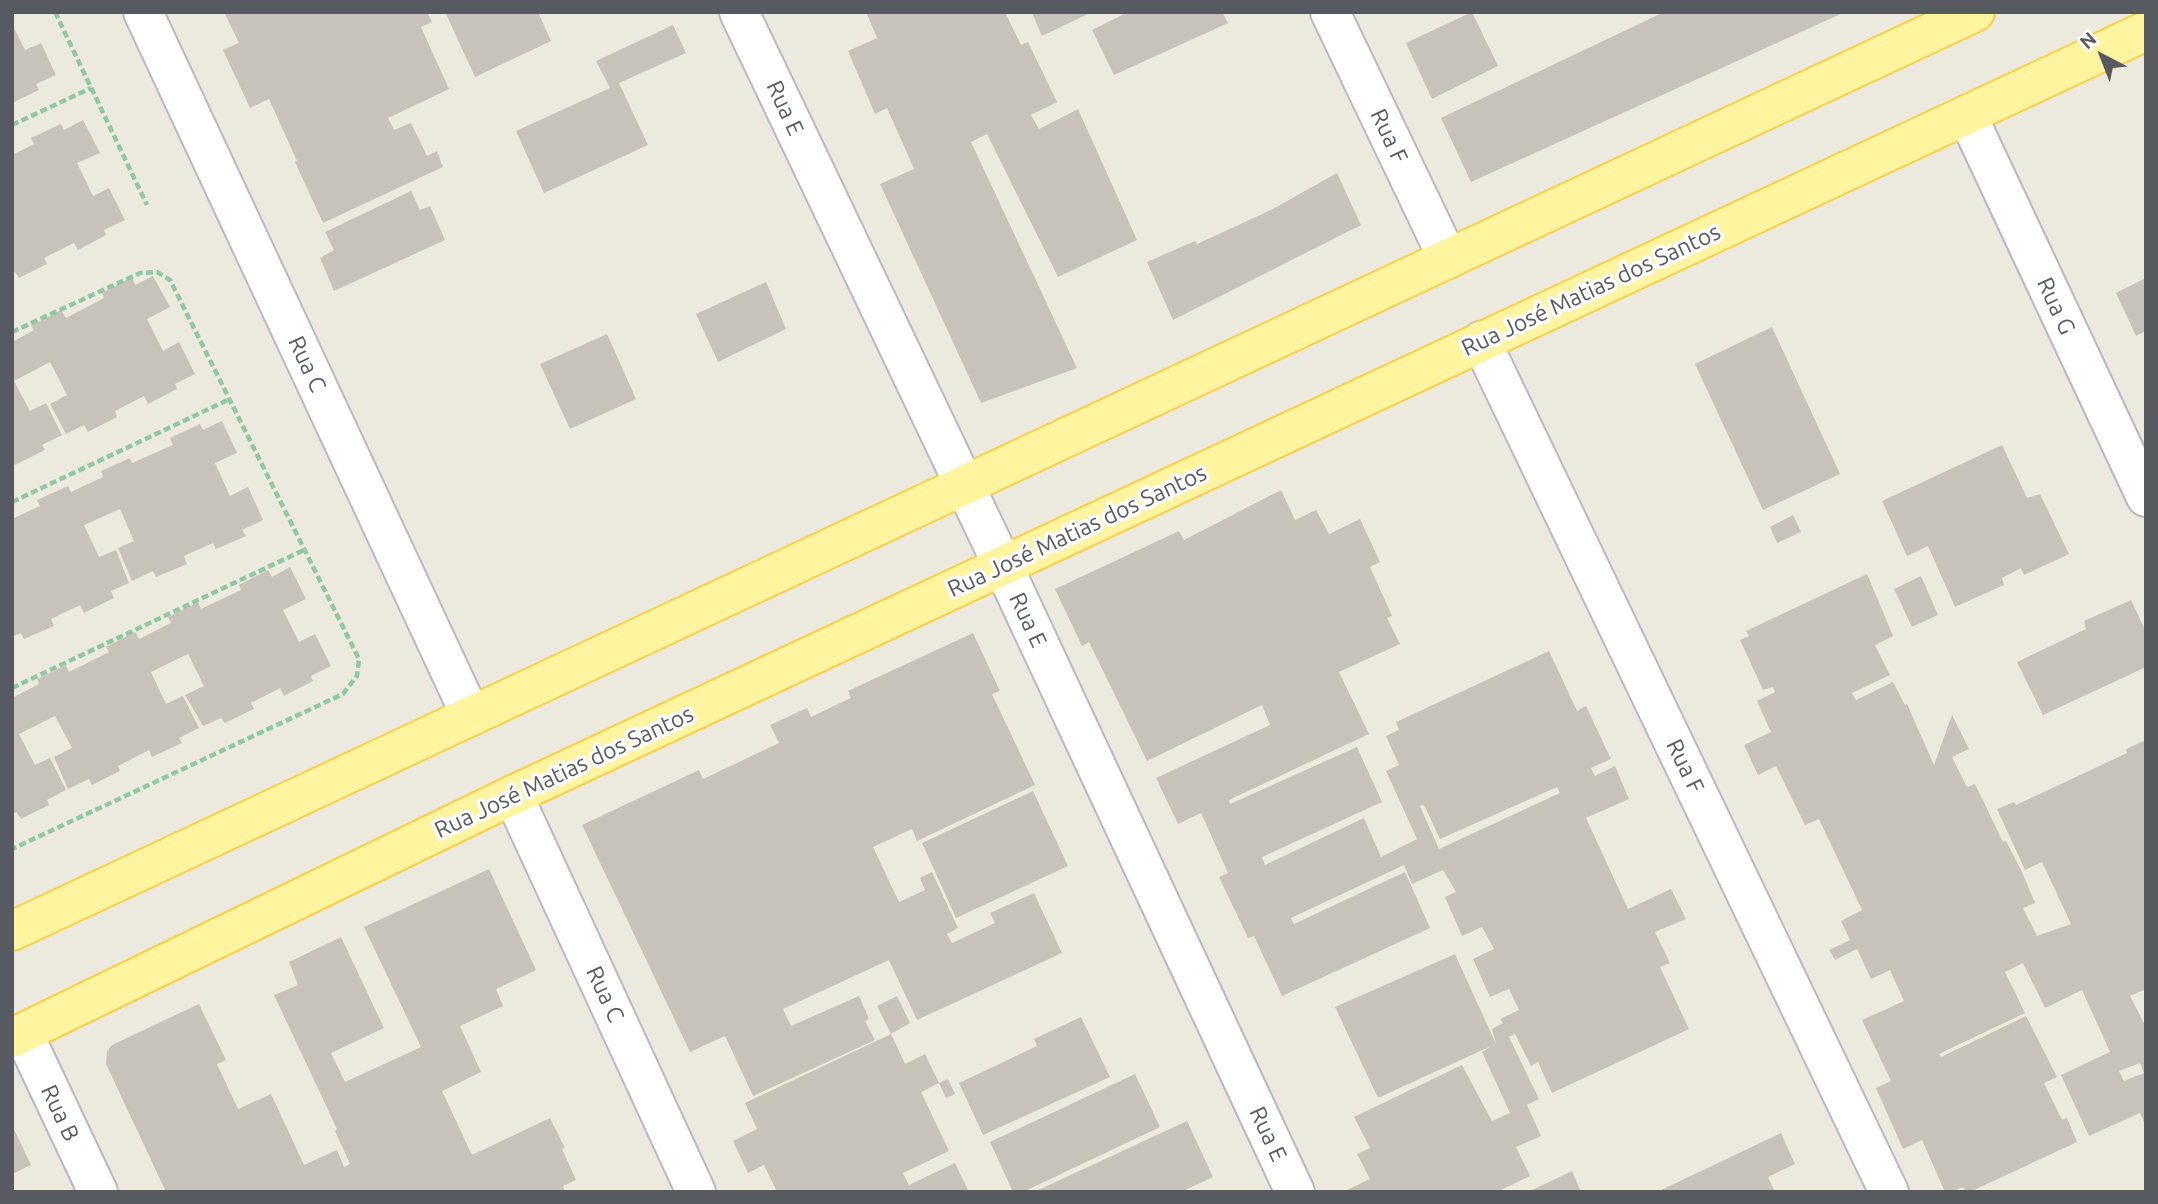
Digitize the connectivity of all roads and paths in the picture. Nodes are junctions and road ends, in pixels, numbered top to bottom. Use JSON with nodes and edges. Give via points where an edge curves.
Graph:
{"nodes":[{"id":1,"x":55,"y":12,"type":"edge"},
{"id":2,"x":143,"y":12,"type":"edge"},
{"id":3,"x":739,"y":12,"type":"edge"},
{"id":4,"x":1330,"y":12,"type":"edge"},
{"id":5,"x":1975,"y":12,"type":"edge"},
{"id":6,"x":1928,"y":22,"type":"edge"},
{"id":7,"x":2146,"y":31,"type":"edge"},
{"id":8,"x":92,"y":88,"type":"junction"},
{"id":9,"x":1967,"y":115,"type":"junction"},
{"id":10,"x":12,"y":125,"type":"edge"},
{"id":11,"x":147,"y":205,"type":"dead end"},
{"id":12,"x":1448,"y":259,"type":"junction"},
{"id":13,"x":12,"y":332,"type":"edge"},
{"id":14,"x":1482,"y":341,"type":"junction"},
{"id":15,"x":230,"y":400,"type":"junction"},
{"id":16,"x":964,"y":486,"type":"junction"},
{"id":17,"x":2146,"y":497,"type":"edge"},
{"id":18,"x":12,"y":502,"type":"edge"},
{"id":19,"x":304,"y":550,"type":"junction"},
{"id":20,"x":1003,"y":566,"type":"junction"},
{"id":21,"x":12,"y":688,"type":"edge"},
{"id":22,"x":471,"y":716,"type":"junction"},
{"id":23,"x":513,"y":795,"type":"junction"},
{"id":24,"x":12,"y":849,"type":"edge"},
{"id":25,"x":12,"y":931,"type":"edge"},
{"id":26,"x":18,"y":1036,"type":"edge"},
{"id":27,"x":98,"y":1192,"type":"edge"},
{"id":28,"x":696,"y":1192,"type":"edge"},
{"id":29,"x":1295,"y":1192,"type":"edge"},
{"id":30,"x":1889,"y":1192,"type":"edge"}],
"edges":[{"from":1,"to":8,"type":"path"},
{"from":2,"to":22,"type":"street","name":"Rua C"},
{"from":3,"to":16,"type":"street","name":"Rua E"},
{"from":4,"to":12,"type":"street","name":"Rua F"},
{"from":5,"to":6,"type":"main road"},
{"from":6,"to":12,"type":"main road"},
{"from":7,"to":9,"type":"main road","name":"Rua José Matias dos Santos"},
{"from":8,"to":10,"type":"path"},
{"from":8,"to":11,"type":"path"},
{"from":9,"to":14,"type":"main road","name":"Rua José Matias dos Santos"},
{"from":9,"to":17,"type":"street","name":"Rua G"},
{"from":12,"to":16,"type":"main road"},
{"from":13,"to":15,"type":"path","via":[[140,273],[157,272],[170,280]]},
{"from":14,"to":20,"type":"main road","name":"Rua José Matias dos Santos"},
{"from":14,"to":30,"type":"street","name":"Rua F"},
{"from":15,"to":18,"type":"path"},
{"from":15,"to":19,"type":"path"},
{"from":16,"to":20,"type":"street","name":"Rua E"},
{"from":16,"to":22,"type":"main road"},
{"from":19,"to":21,"type":"path"},
{"from":19,"to":24,"type":"path","via":[[359,659],[358,676],[343,694]]},
{"from":20,"to":23,"type":"main road","name":"Rua José Matias dos Santos"},
{"from":20,"to":29,"type":"street","name":"Rua E"},
{"from":22,"to":25,"type":"main road"},
{"from":23,"to":26,"type":"main road","name":"Rua José Matias dos Santos"},
{"from":23,"to":28,"type":"street","name":"Rua C"},
{"from":26,"to":27,"type":"street","name":"Rua B"}]}
